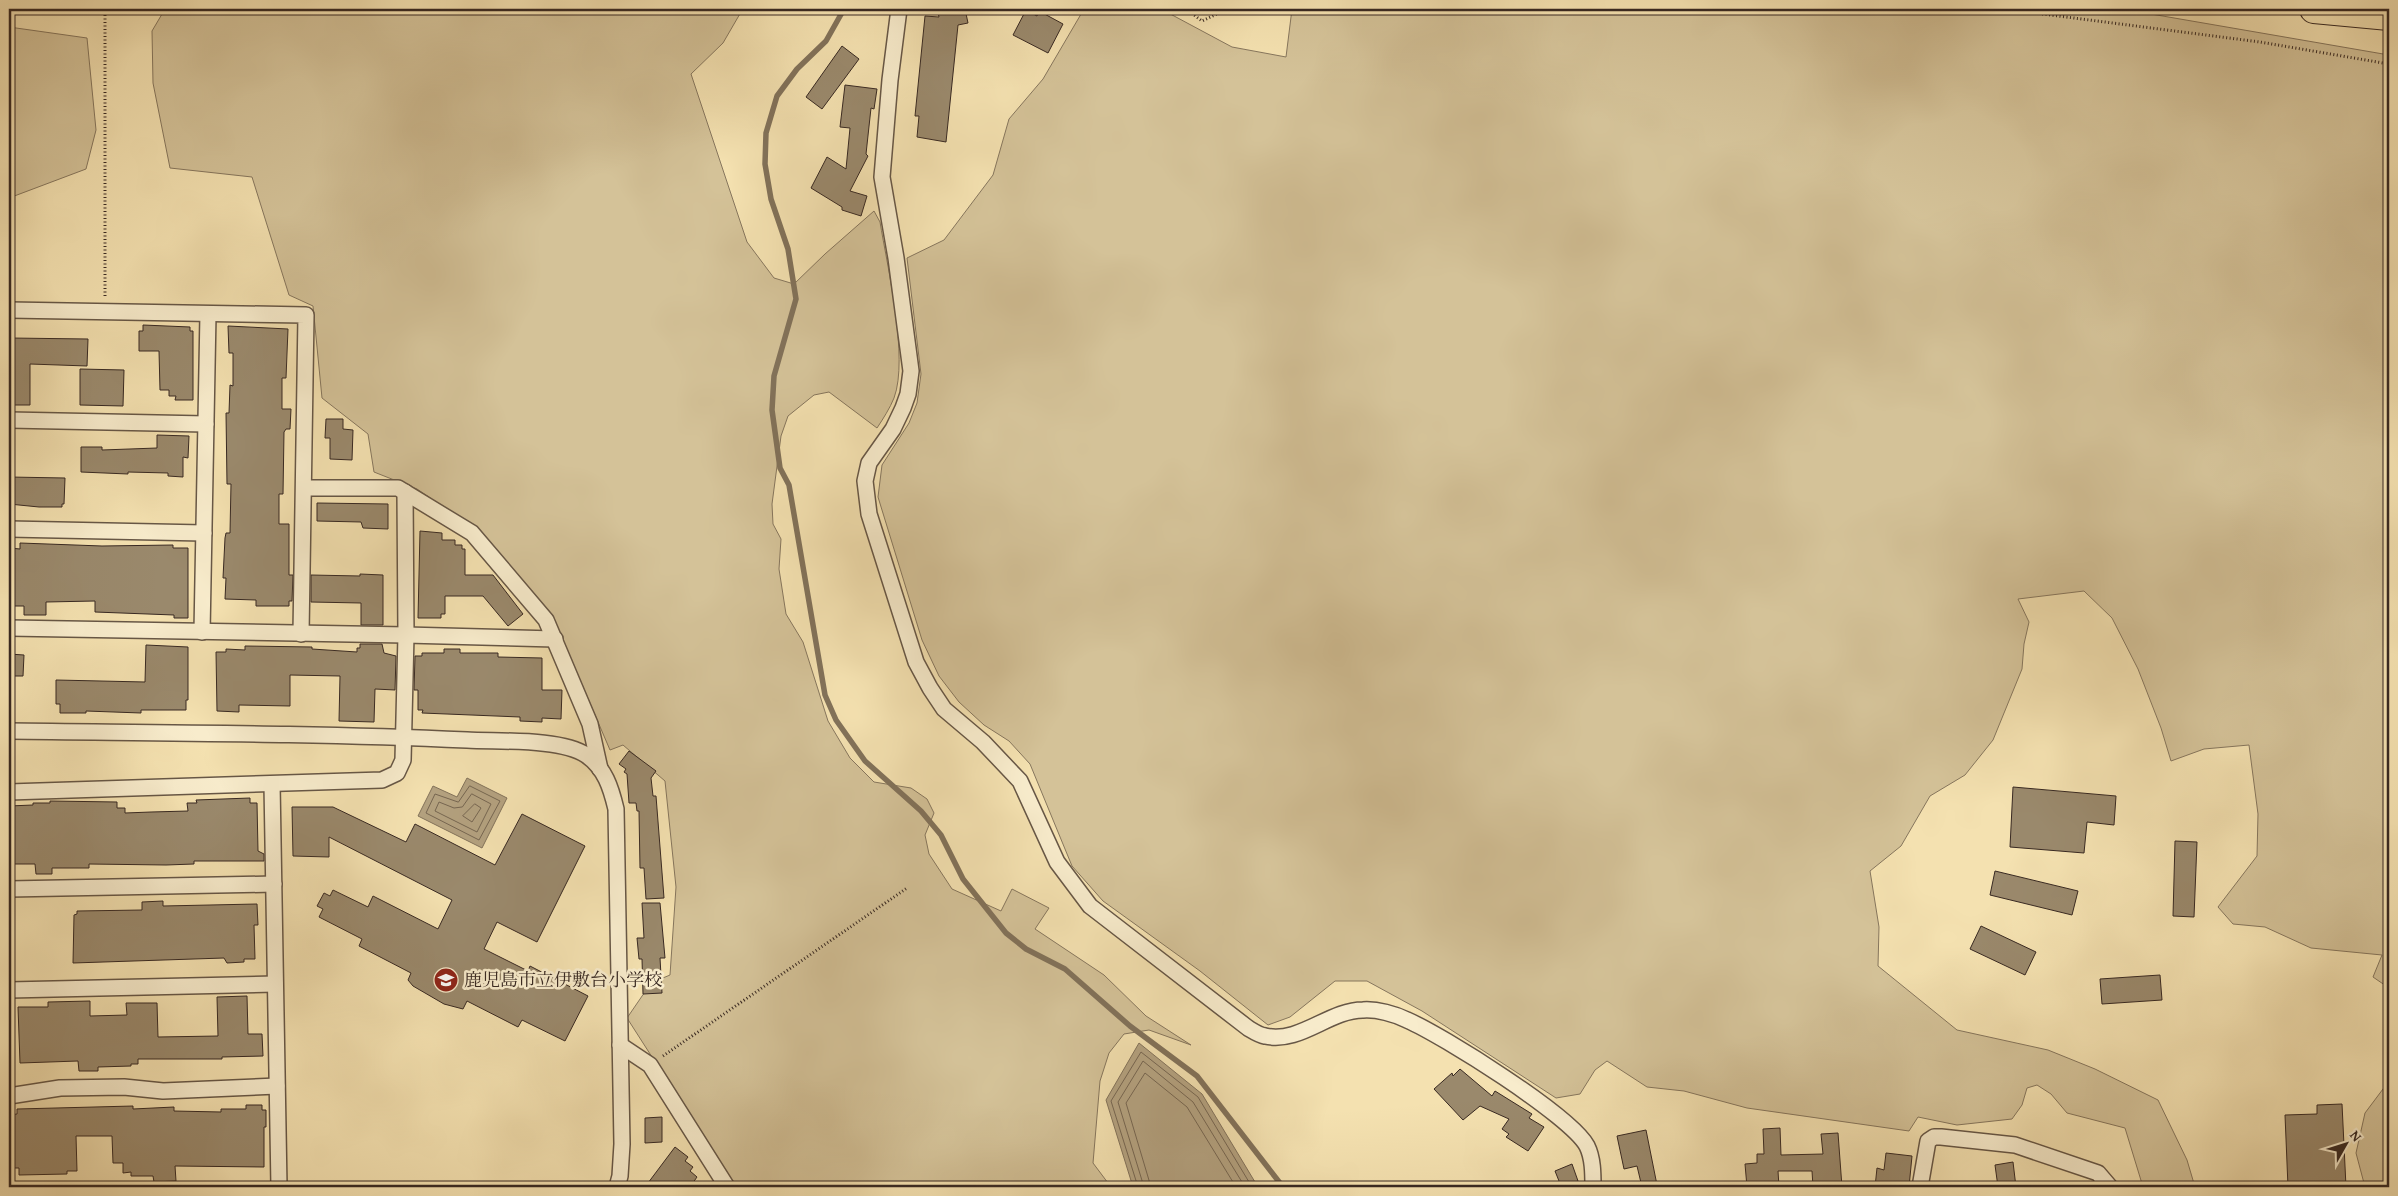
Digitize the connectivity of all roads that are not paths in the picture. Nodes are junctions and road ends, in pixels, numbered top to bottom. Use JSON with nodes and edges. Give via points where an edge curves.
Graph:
{"nodes":[{"id":1,"x":899,"y":9,"type":"edge"},
{"id":2,"x":2314,"y":9,"type":"edge"},
{"id":3,"x":2389,"y":16,"type":"edge"},
{"id":4,"x":9,"y":310,"type":"edge"},
{"id":5,"x":208,"y":314,"type":"junction"},
{"id":6,"x":9,"y":420,"type":"edge"},
{"id":7,"x":206,"y":424,"type":"junction"},
{"id":8,"x":304,"y":488,"type":"junction"},
{"id":9,"x":405,"y":492,"type":"junction"},
{"id":10,"x":9,"y":529,"type":"edge"},
{"id":11,"x":204,"y":532,"type":"junction"},
{"id":12,"x":9,"y":628,"type":"edge"},
{"id":13,"x":202,"y":632,"type":"junction"},
{"id":14,"x":301,"y":634,"type":"junction"},
{"id":15,"x":406,"y":634,"type":"junction"},
{"id":16,"x":555,"y":639,"type":"junction"},
{"id":17,"x":9,"y":731,"type":"edge"},
{"id":18,"x":403,"y":737,"type":"junction"},
{"id":19,"x":600,"y":769,"type":"junction"},
{"id":20,"x":272,"y":784,"type":"junction"},
{"id":21,"x":9,"y":792,"type":"edge"},
{"id":22,"x":274,"y":884,"type":"junction"},
{"id":23,"x":9,"y":890,"type":"edge"},
{"id":24,"x":276,"y":984,"type":"junction"},
{"id":25,"x":9,"y":990,"type":"edge"},
{"id":26,"x":620,"y":1045,"type":"junction"},
{"id":27,"x":277,"y":1086,"type":"junction"},
{"id":28,"x":9,"y":1096,"type":"edge"},
{"id":29,"x":279,"y":1187,"type":"edge"},
{"id":30,"x":617,"y":1187,"type":"edge"},
{"id":31,"x":727,"y":1187,"type":"edge"},
{"id":32,"x":1592,"y":1187,"type":"edge"},
{"id":33,"x":1920,"y":1187,"type":"edge"},
{"id":34,"x":2110,"y":1187,"type":"edge"}],
"edges":[{"from":1,"to":32,"type":"street","via":[[882,177],[911,371],[903,408],[893,429],[869,463],[865,481],[869,514],[896,601],[916,662],[930,688],[944,709],[983,742],[1020,781],[1057,862],[1090,906],[1248,1028],[1266,1036],[1286,1036],[1342,1014],[1362,1010],[1407,1019],[1543,1105],[1575,1131],[1587,1146],[1591,1158]]},
{"from":2,"to":3,"type":"highway"},
{"from":4,"to":5,"type":"street"},
{"from":5,"to":7,"type":"street"},
{"from":5,"to":8,"type":"street","via":[[306,315]]},
{"from":6,"to":7,"type":"street"},
{"from":7,"to":11,"type":"street"},
{"from":8,"to":9,"type":"street","via":[[398,488]]},
{"from":8,"to":14,"type":"street"},
{"from":9,"to":15,"type":"street"},
{"from":9,"to":16,"type":"street","via":[[472,533],[546,620]]},
{"from":10,"to":11,"type":"street"},
{"from":11,"to":13,"type":"street"},
{"from":12,"to":13,"type":"street"},
{"from":13,"to":14,"type":"street"},
{"from":14,"to":15,"type":"street"},
{"from":15,"to":16,"type":"street"},
{"from":15,"to":18,"type":"street"},
{"from":16,"to":19,"type":"street","via":[[590,724]]},
{"from":17,"to":18,"type":"street"},
{"from":18,"to":19,"type":"street","via":[[559,744],[585,754]]},
{"from":18,"to":20,"type":"street","via":[[403,760],[397,773],[382,780]]},
{"from":19,"to":26,"type":"street","via":[[610,785],[616,809]]},
{"from":20,"to":21,"type":"street"},
{"from":20,"to":22,"type":"street"},
{"from":22,"to":23,"type":"street"},
{"from":22,"to":24,"type":"street"},
{"from":24,"to":25,"type":"street"},
{"from":24,"to":27,"type":"street"},
{"from":26,"to":30,"type":"street","via":[[622,1144]]},
{"from":26,"to":31,"type":"street","via":[[650,1065]]},
{"from":27,"to":28,"type":"street","via":[[163,1091],[124,1087],[60,1088]]},
{"from":27,"to":29,"type":"street"},
{"from":33,"to":34,"type":"street","via":[[1928,1141],[1941,1137],[2023,1148],[2098,1173]]}]}
